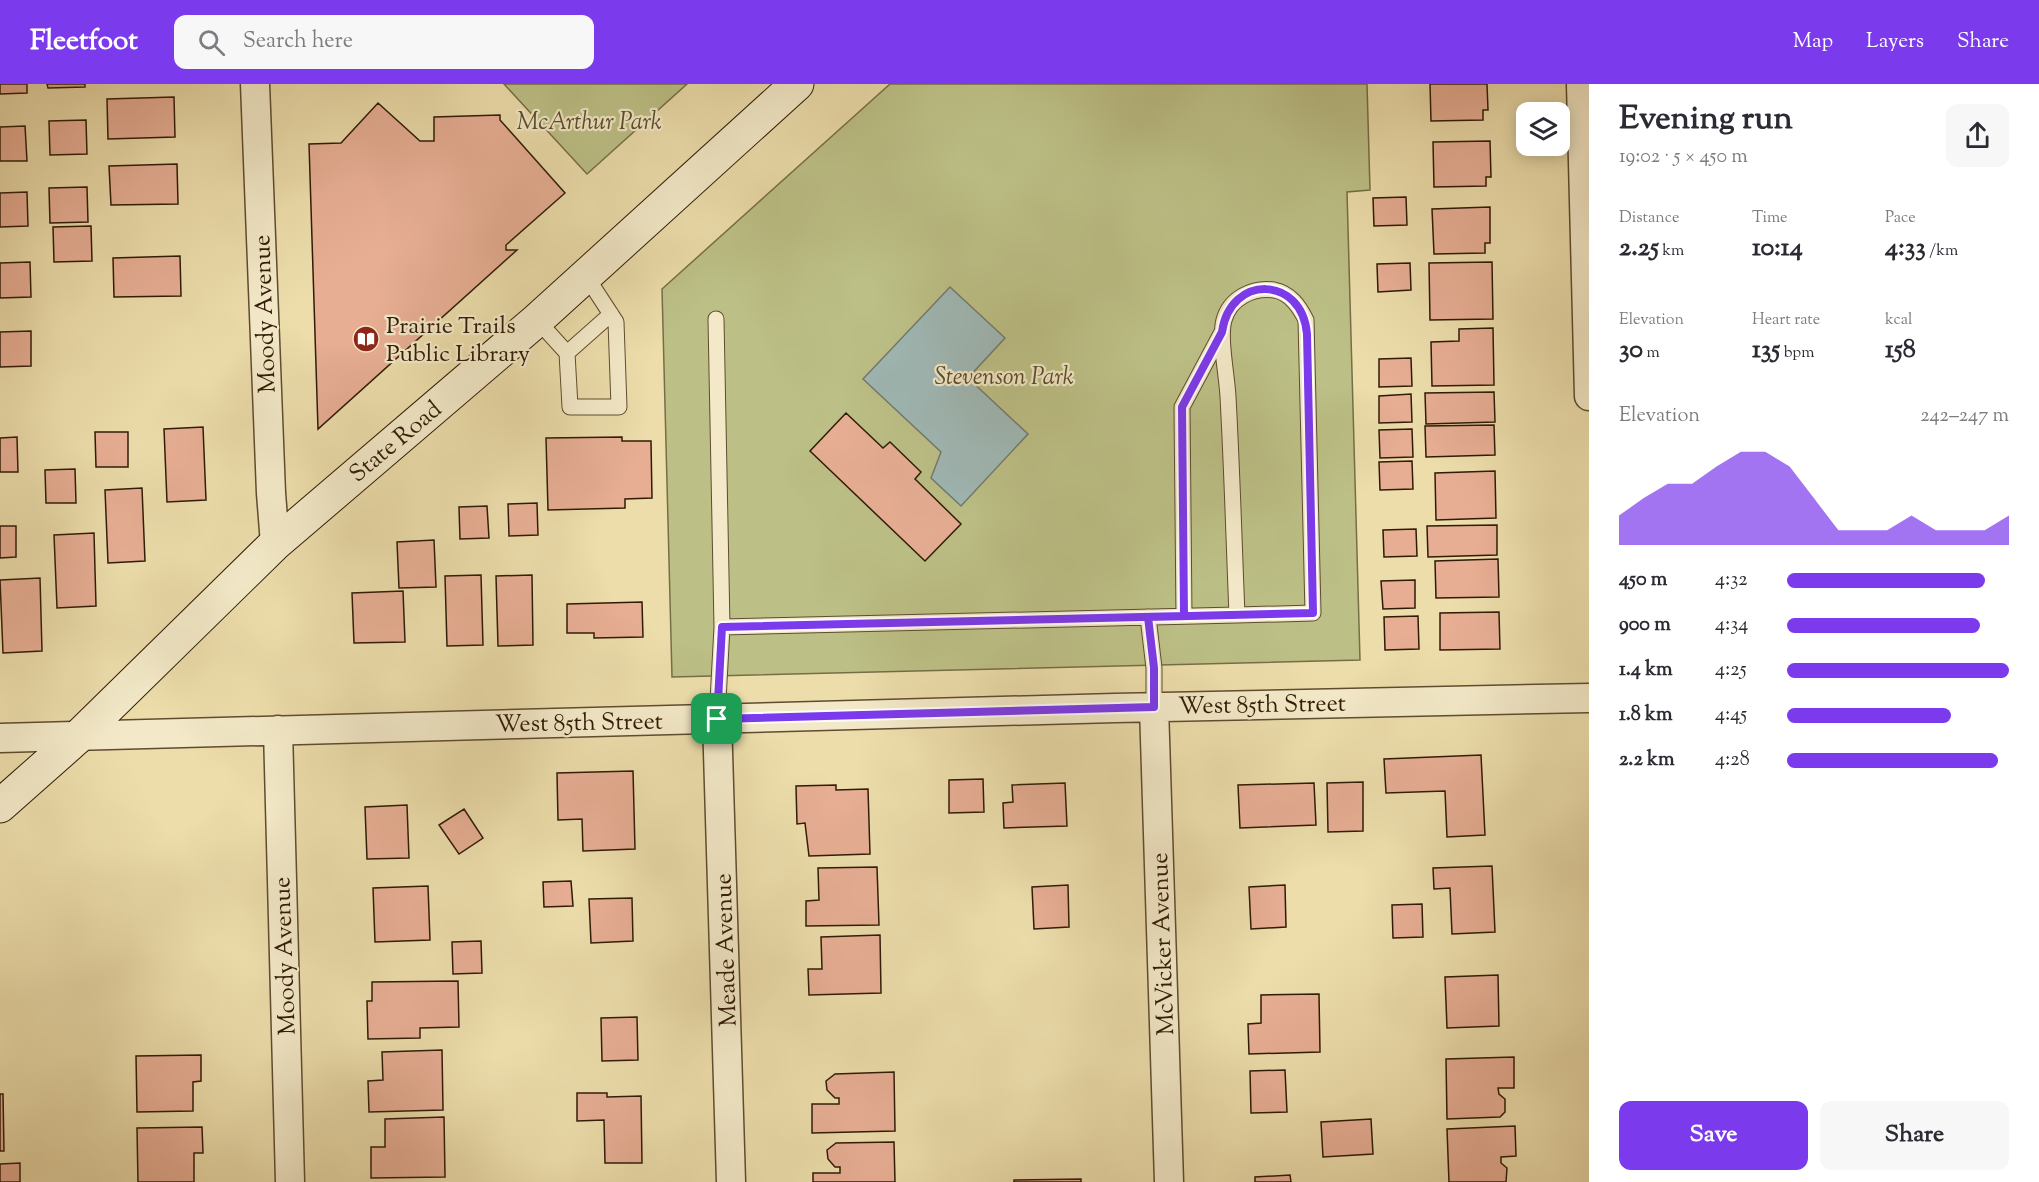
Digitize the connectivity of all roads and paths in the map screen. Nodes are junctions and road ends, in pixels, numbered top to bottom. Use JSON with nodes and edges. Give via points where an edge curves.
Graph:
{"nodes":[{"id":1,"x":255,"y":84,"type":"edge"},
{"id":2,"x":797,"y":84,"type":"edge"},
{"id":3,"x":1581,"y":84,"type":"edge"},
{"id":4,"x":586,"y":276,"type":"junction"},
{"id":5,"x":611,"y":314,"type":"junction"},
{"id":6,"x":716,"y":319,"type":"dead end"},
{"id":7,"x":537,"y":320,"type":"junction"},
{"id":8,"x":1222,"y":332,"type":"junction"},
{"id":9,"x":567,"y":353,"type":"junction"},
{"id":10,"x":1589,"y":396,"type":"edge"},
{"id":11,"x":274,"y":544,"type":"junction"},
{"id":12,"x":1237,"y":615,"type":"junction"},
{"id":13,"x":1184,"y":616,"type":"junction"},
{"id":14,"x":1148,"y":617,"type":"junction"},
{"id":15,"x":722,"y":627,"type":"junction"},
{"id":16,"x":1589,"y":698,"type":"edge"},
{"id":17,"x":1154,"y":707,"type":"junction"},
{"id":18,"x":717,"y":719,"type":"junction"},
{"id":19,"x":278,"y":730,"type":"junction"},
{"id":20,"x":79,"y":736,"type":"junction"},
{"id":21,"x":0,"y":738,"type":"edge"},
{"id":22,"x":0,"y":806,"type":"edge"},
{"id":23,"x":290,"y":1182,"type":"edge"},
{"id":24,"x":731,"y":1182,"type":"edge"},
{"id":25,"x":1170,"y":1182,"type":"edge"}],
"edges":[{"from":1,"to":11,"type":"street","name":"Moody Avenue"},
{"from":2,"to":4,"type":"street","name":"State Road"},
{"from":3,"to":10,"type":"street"},
{"from":4,"to":5,"type":"lane"},
{"from":4,"to":7,"type":"street","name":"State Road"},
{"from":5,"to":9,"type":"lane"},
{"from":5,"to":9,"type":"lane","via":[[616,322],[619,407],[570,407]]},
{"from":6,"to":15,"type":"lane"},
{"from":7,"to":9,"type":"lane"},
{"from":7,"to":11,"type":"street","name":"State Road"},
{"from":8,"to":12,"type":"lane"},
{"from":8,"to":12,"type":"lane","via":[[1230,307],[1240,297],[1265,289],[1291,298],[1306,320],[1313,613]]},
{"from":8,"to":13,"type":"lane","via":[[1182,407]]},
{"from":11,"to":20,"type":"street","name":"State Road"},
{"from":12,"to":13,"type":"lane"},
{"from":13,"to":14,"type":"lane"},
{"from":14,"to":15,"type":"lane"},
{"from":14,"to":17,"type":"lane"},
{"from":15,"to":18,"type":"lane"},
{"from":16,"to":17,"type":"street","name":"West 85th Street"},
{"from":17,"to":18,"type":"street","name":"West 85th Street"},
{"from":17,"to":25,"type":"street","name":"McVicker Avenue"},
{"from":18,"to":19,"type":"street","name":"West 85th Street"},
{"from":18,"to":24,"type":"street","name":"Meade Avenue"},
{"from":19,"to":20,"type":"street","name":"West 85th Street"},
{"from":19,"to":23,"type":"street","name":"Moody Avenue"},
{"from":20,"to":21,"type":"street","name":"West 85th Street"},
{"from":20,"to":22,"type":"street","name":"State Road"}]}
